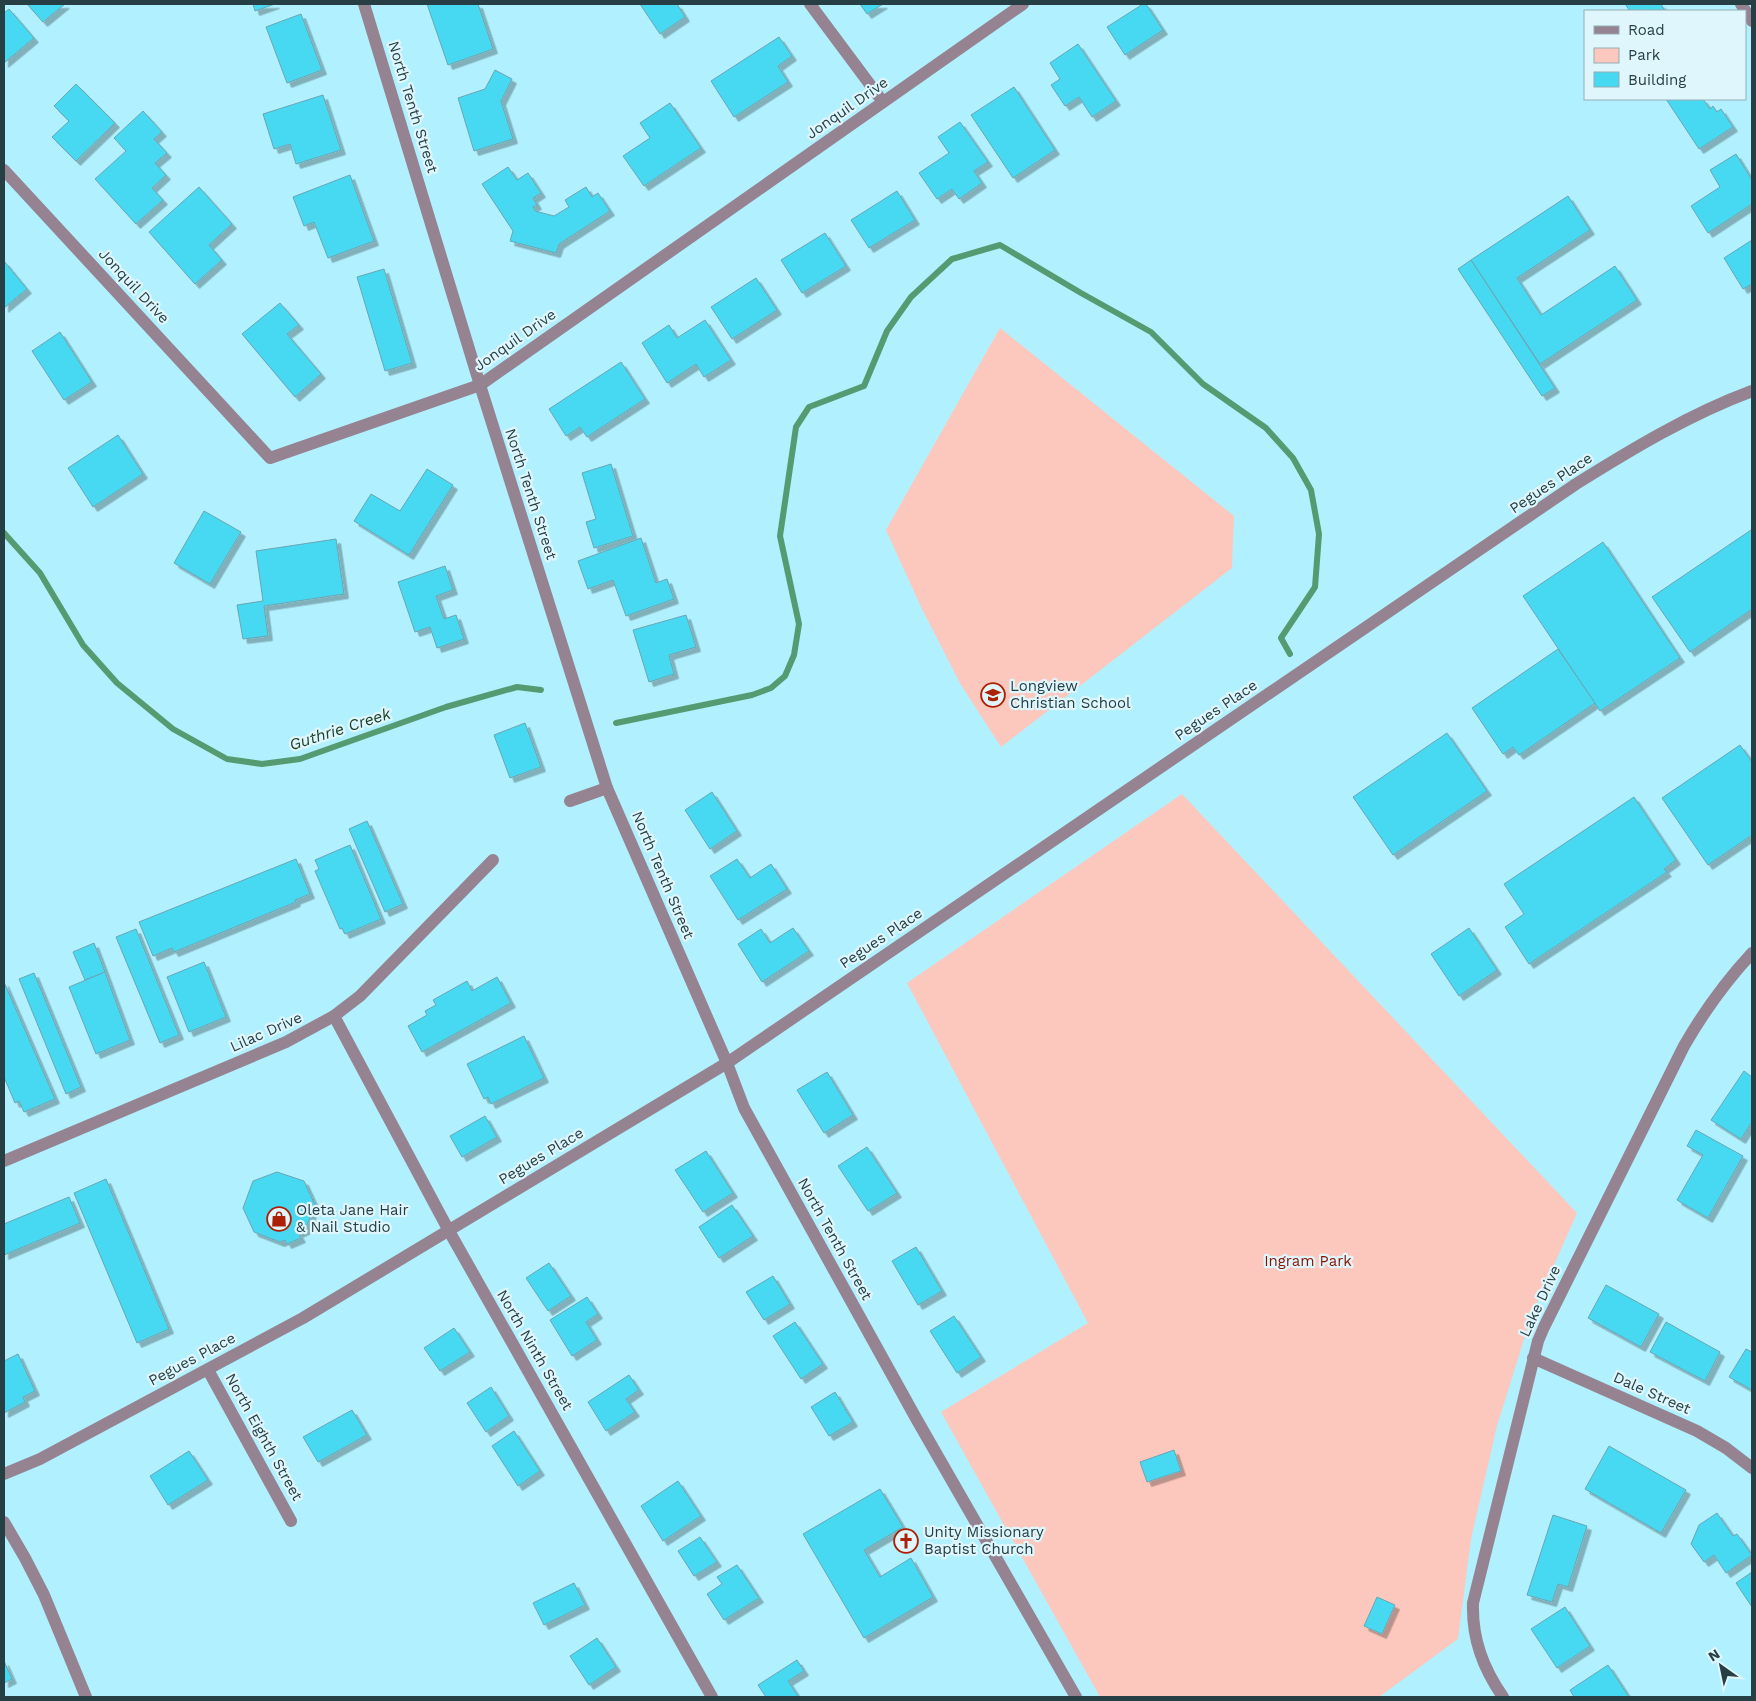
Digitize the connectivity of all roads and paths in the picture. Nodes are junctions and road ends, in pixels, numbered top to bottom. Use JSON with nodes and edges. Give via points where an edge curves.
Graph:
{"nodes":[{"id":1,"x":364,"y":4,"type":"edge"},
{"id":2,"x":810,"y":4,"type":"edge"},
{"id":3,"x":1023,"y":4,"type":"edge"},
{"id":4,"x":883,"y":102,"type":"junction"},
{"id":5,"x":4,"y":170,"type":"edge"},
{"id":6,"x":480,"y":385,"type":"junction"},
{"id":7,"x":1752,"y":390,"type":"edge"},
{"id":8,"x":607,"y":788,"type":"junction"},
{"id":9,"x":570,"y":801,"type":"dead end"},
{"id":10,"x":493,"y":860,"type":"dead end"},
{"id":11,"x":1752,"y":953,"type":"edge"},
{"id":12,"x":334,"y":1016,"type":"junction"},
{"id":13,"x":726,"y":1063,"type":"junction"},
{"id":14,"x":4,"y":1160,"type":"edge"},
{"id":15,"x":449,"y":1231,"type":"junction"},
{"id":16,"x":1533,"y":1358,"type":"junction"},
{"id":17,"x":208,"y":1370,"type":"junction"},
{"id":18,"x":1752,"y":1468,"type":"edge"},
{"id":19,"x":4,"y":1474,"type":"edge"},
{"id":20,"x":291,"y":1521,"type":"dead end"},
{"id":21,"x":4,"y":1522,"type":"edge"},
{"id":22,"x":86,"y":1697,"type":"edge"},
{"id":23,"x":712,"y":1697,"type":"edge"},
{"id":24,"x":1076,"y":1697,"type":"edge"},
{"id":25,"x":1503,"y":1697,"type":"edge"}],
"edges":[{"from":1,"to":6,"type":"street","name":"North Tenth Street"},
{"from":2,"to":4,"type":"street"},
{"from":3,"to":4,"type":"street","name":"Jonquil Drive"},
{"from":4,"to":6,"type":"street","name":"Jonquil Drive"},
{"from":5,"to":6,"type":"street","name":"Jonquil Drive","via":[[270,458]]},
{"from":6,"to":8,"type":"street","name":"North Tenth Street"},
{"from":7,"to":13,"type":"street","name":"Pegues Place","via":[[1687,420],[1576,484]]},
{"from":8,"to":9,"type":"street"},
{"from":8,"to":13,"type":"street","name":"North Tenth Street"},
{"from":10,"to":12,"type":"street","name":"Lilac Drive","via":[[360,996]]},
{"from":11,"to":16,"type":"street","name":"Lake Drive","via":[[1726,983],[1684,1046],[1544,1327]]},
{"from":12,"to":14,"type":"street","name":"Lilac Drive","via":[[286,1042]]},
{"from":12,"to":15,"type":"street","name":"North Ninth Street"},
{"from":13,"to":15,"type":"street","name":"Pegues Place"},
{"from":13,"to":24,"type":"street","name":"North Tenth Street","via":[[744,1108]]},
{"from":15,"to":17,"type":"street","name":"Pegues Place"},
{"from":15,"to":23,"type":"street","name":"North Ninth Street"},
{"from":16,"to":18,"type":"street","name":"Dale Street","via":[[1697,1430]]},
{"from":16,"to":25,"type":"street","name":"Lake Drive","via":[[1473,1603],[1473,1626],[1480,1656]]},
{"from":17,"to":19,"type":"street","name":"Pegues Place","via":[[34,1462]]},
{"from":17,"to":20,"type":"street","name":"North Eighth Street"},
{"from":21,"to":22,"type":"street","via":[[44,1594]]}]}
